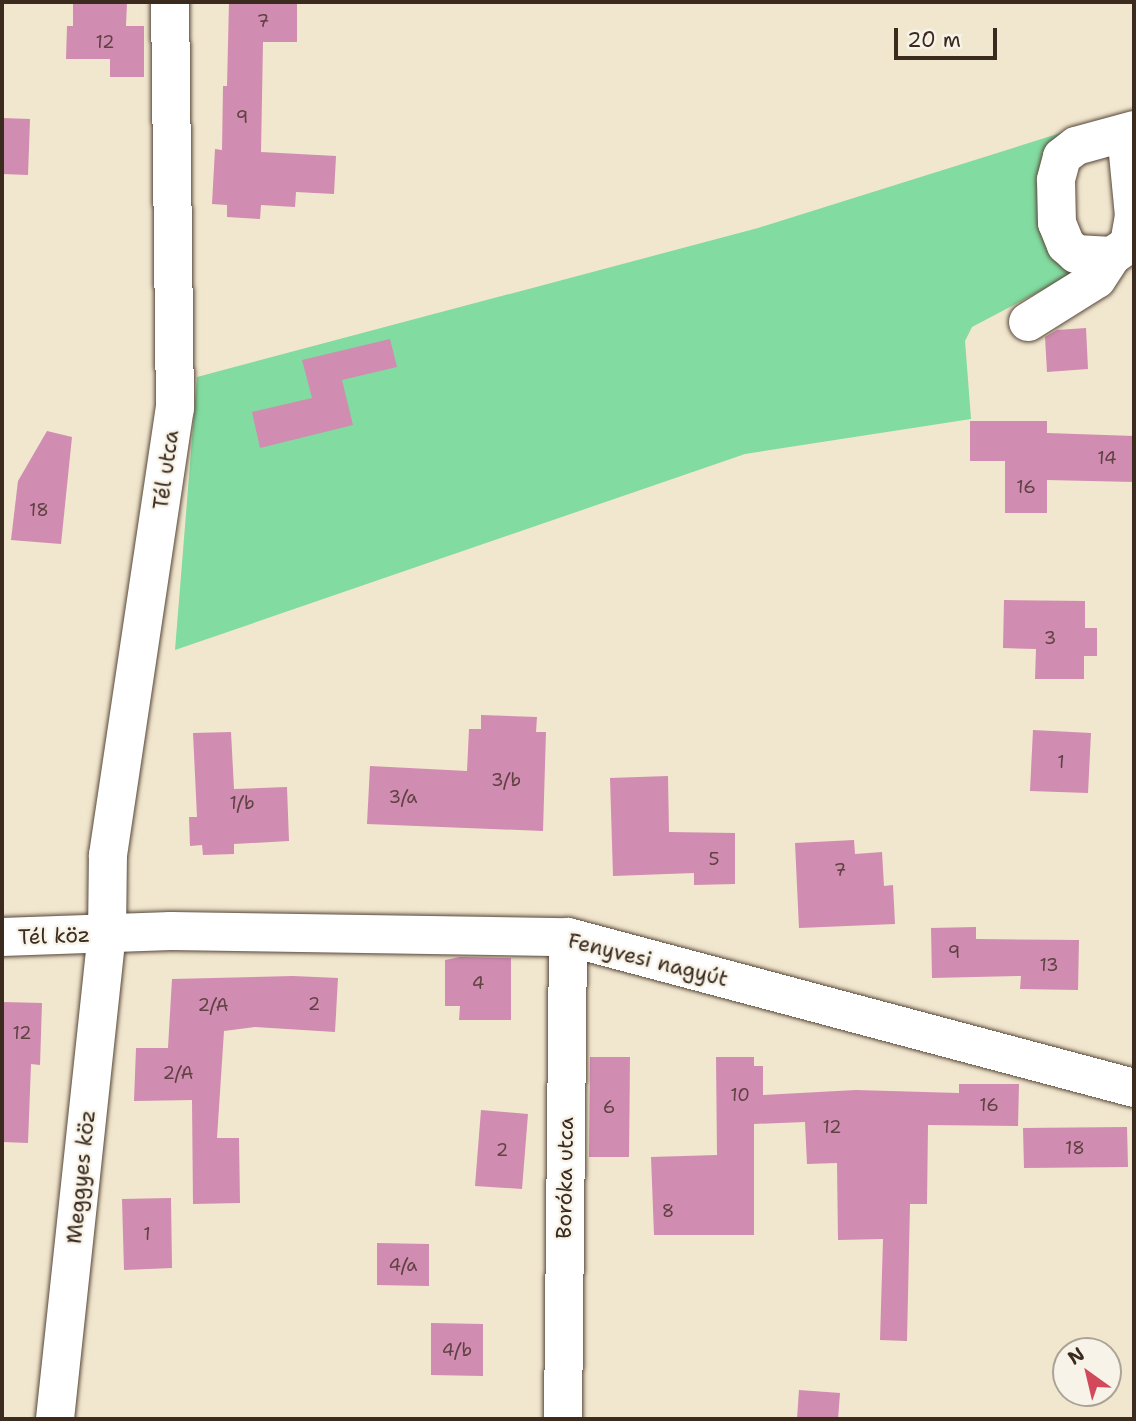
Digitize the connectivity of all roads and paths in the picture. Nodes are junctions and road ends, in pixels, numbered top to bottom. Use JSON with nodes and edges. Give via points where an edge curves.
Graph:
{"nodes":[{"id":1,"x":170,"y":2,"type":"edge"},
{"id":2,"x":1130,"y":131,"type":"edge"},
{"id":3,"x":1134,"y":216,"type":"edge"},
{"id":4,"x":1112,"y":256,"type":"junction"},
{"id":5,"x":1028,"y":322,"type":"dead end"},
{"id":6,"x":107,"y":934,"type":"junction"},
{"id":7,"x":2,"y":937,"type":"edge"},
{"id":8,"x":568,"y":937,"type":"junction"},
{"id":9,"x":1134,"y":1088,"type":"edge"},
{"id":10,"x":55,"y":1419,"type":"edge"},
{"id":11,"x":563,"y":1419,"type":"edge"}],
"edges":[{"from":1,"to":6,"type":"street","name":"Tél utca","via":[[175,409],[108,855]]},
{"from":2,"to":3,"type":"street"},
{"from":2,"to":4,"type":"street","via":[[1069,151],[1058,166],[1057,223],[1066,245],[1086,257]]},
{"from":3,"to":4,"type":"street","via":[[1129,244]]},
{"from":4,"to":5,"type":"street","via":[[1097,279]]},
{"from":6,"to":7,"type":"street","name":"Tél köz"},
{"from":6,"to":8,"type":"street","name":"Fenyvesi nagyút"},
{"from":6,"to":10,"type":"street","name":"Meggyes köz"},
{"from":8,"to":9,"type":"street","name":"Fenyvesi nagyút"},
{"from":8,"to":11,"type":"street","name":"Boróka utca"}]}
